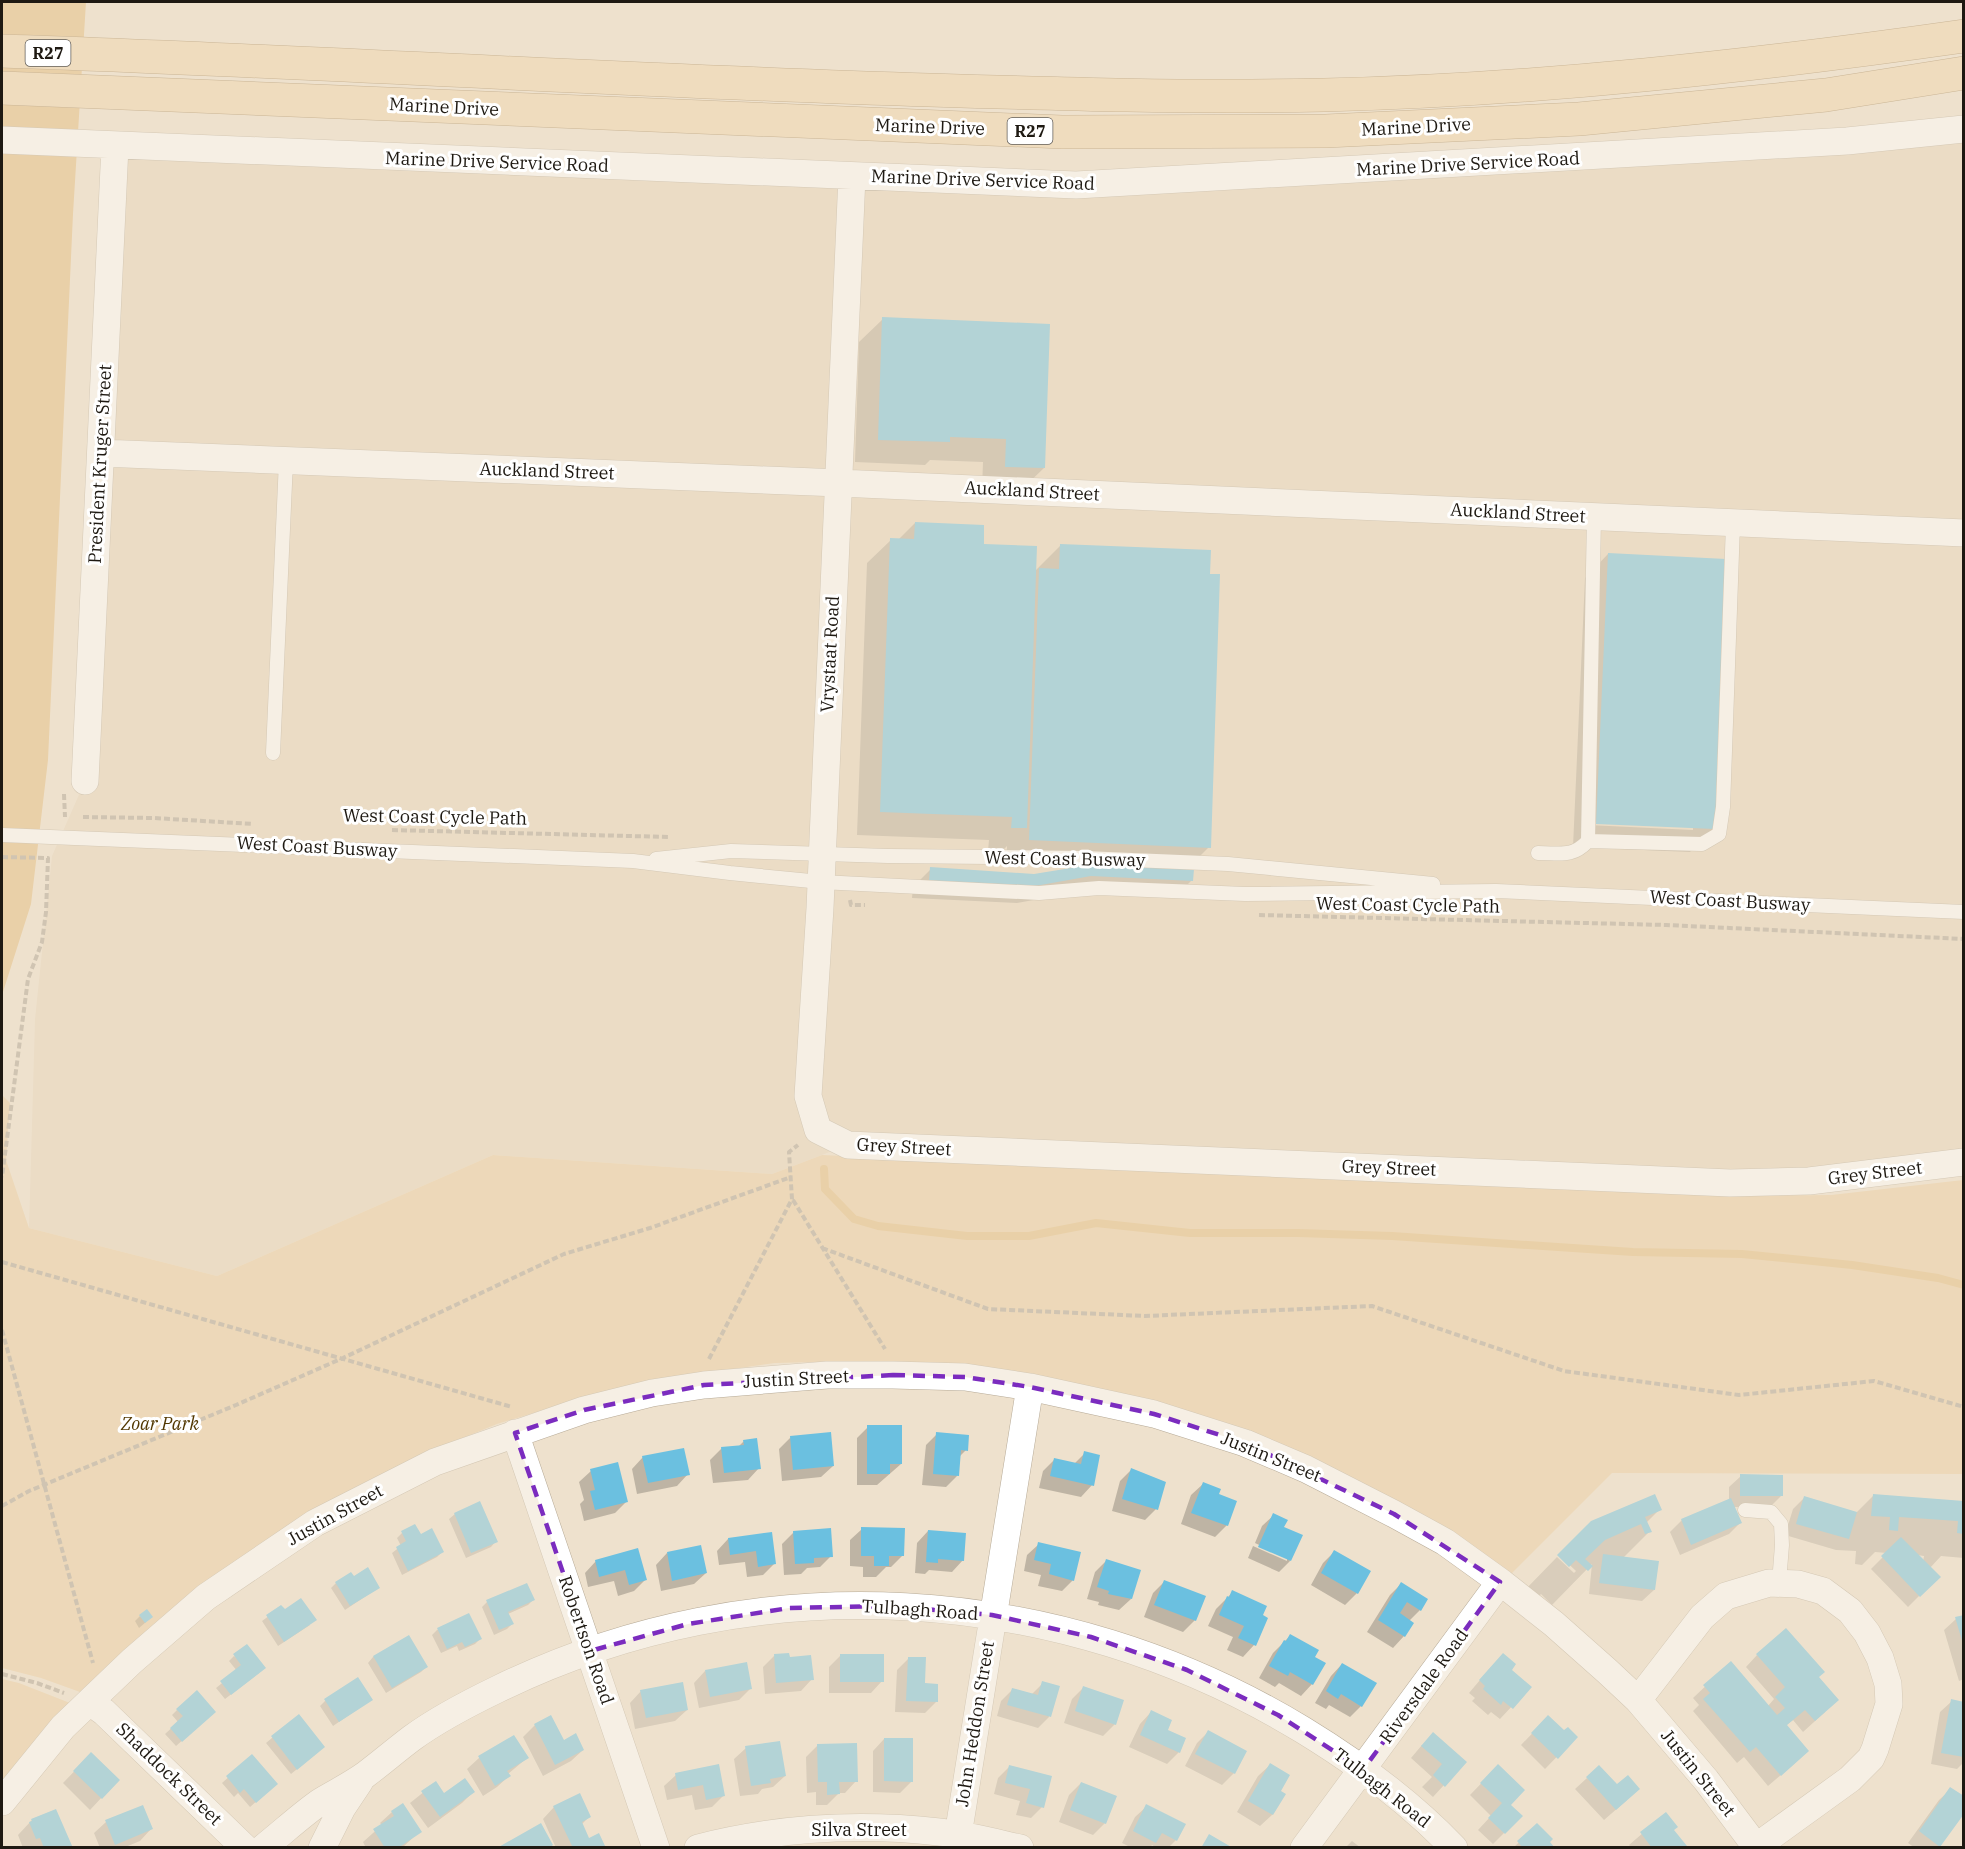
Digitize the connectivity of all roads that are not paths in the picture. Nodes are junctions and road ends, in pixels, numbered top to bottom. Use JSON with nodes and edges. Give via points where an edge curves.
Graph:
{"nodes":[{"id":1,"x":1964,"y":36,"type":"edge"},
{"id":2,"x":2,"y":51,"type":"edge"},
{"id":3,"x":1964,"y":72,"type":"edge"},
{"id":4,"x":2,"y":87,"type":"edge"},
{"id":5,"x":1964,"y":129,"type":"edge"},
{"id":6,"x":2,"y":140,"type":"edge"},
{"id":7,"x":115,"y":146,"type":"junction"},
{"id":8,"x":852,"y":176,"type":"junction"},
{"id":9,"x":101,"y":453,"type":"junction"},
{"id":10,"x":286,"y":461,"type":"junction"},
{"id":11,"x":839,"y":483,"type":"junction"},
{"id":12,"x":1594,"y":516,"type":"junction"},
{"id":13,"x":1733,"y":524,"type":"junction"},
{"id":14,"x":1964,"y":533,"type":"edge"},
{"id":15,"x":273,"y":753,"type":"dead end"},
{"id":16,"x":74,"y":786,"type":"road end"},
{"id":17,"x":2,"y":835,"type":"edge"},
{"id":18,"x":1588,"y":841,"type":"junction"},
{"id":19,"x":821,"y":854,"type":"junction"},
{"id":20,"x":1538,"y":854,"type":"dead end"},
{"id":21,"x":633,"y":861,"type":"junction"},
{"id":22,"x":820,"y":882,"type":"junction"},
{"id":23,"x":1496,"y":891,"type":"junction"},
{"id":24,"x":1964,"y":912,"type":"edge"},
{"id":25,"x":818,"y":1130,"type":"joint"},
{"id":26,"x":1964,"y":1162,"type":"edge"},
{"id":27,"x":1030,"y":1387,"type":"junction"},
{"id":28,"x":516,"y":1425,"type":"junction"},
{"id":29,"x":1745,"y":1510,"type":"dead end"},
{"id":30,"x":1500,"y":1582,"type":"junction"},
{"id":31,"x":1779,"y":1583,"type":"junction"},
{"id":32,"x":992,"y":1615,"type":"junction"},
{"id":33,"x":590,"y":1652,"type":"junction"},
{"id":34,"x":79,"y":1699,"type":"junction"},
{"id":35,"x":1638,"y":1700,"type":"junction"},
{"id":36,"x":1363,"y":1770,"type":"junction"},
{"id":37,"x":362,"y":1778,"type":"junction"},
{"id":38,"x":2,"y":1802,"type":"edge"},
{"id":39,"x":957,"y":1841,"type":"edge"},
{"id":40,"x":1756,"y":1847,"type":"edge"},
{"id":41,"x":245,"y":1848,"type":"edge"},
{"id":42,"x":263,"y":1848,"type":"edge"},
{"id":43,"x":322,"y":1848,"type":"edge"},
{"id":44,"x":656,"y":1848,"type":"edge"},
{"id":45,"x":698,"y":1848,"type":"edge"},
{"id":46,"x":1020,"y":1848,"type":"edge"},
{"id":47,"x":1304,"y":1848,"type":"edge"},
{"id":48,"x":1454,"y":1848,"type":"edge"}],
"edges":[{"from":1,"to":2,"type":"main road","name":"Marine Drive","number":"R27","via":[[1824,56],[1578,80],[1339,94],[1200,97],[813,87]]},
{"from":3,"to":4,"type":"main road","name":"Marine Drive","number":"R27","via":[[1826,95],[1579,119],[1290,132],[1062,132]]},
{"from":5,"to":8,"type":"street","name":"Marine Drive Service Road","via":[[1847,141],[1076,186]]},
{"from":6,"to":7,"type":"street","name":"Marine Drive Service Road"},
{"from":7,"to":8,"type":"street","name":"Marine Drive Service Road"},
{"from":7,"to":9,"type":"street","name":"President Kruger Street"},
{"from":8,"to":11,"type":"street","name":"Vrystaat Road"},
{"from":9,"to":10,"type":"street","name":"Auckland Street"},
{"from":9,"to":16,"type":"street","name":"President Kruger Street"},
{"from":10,"to":11,"type":"street","name":"Auckland Street"},
{"from":10,"to":15,"type":"lane"},
{"from":11,"to":12,"type":"street","name":"Auckland Street"},
{"from":11,"to":19,"type":"street","name":"Vrystaat Road"},
{"from":12,"to":13,"type":"street","name":"Auckland Street"},
{"from":12,"to":18,"type":"lane"},
{"from":13,"to":14,"type":"street","name":"Auckland Street"},
{"from":13,"to":18,"type":"lane","via":[[1719,834],[1702,844]]},
{"from":17,"to":21,"type":"lane","name":"West Coast Busway"},
{"from":18,"to":20,"type":"lane","via":[[1578,851]]},
{"from":19,"to":21,"type":"lane","name":"West Coast Busway","via":[[731,851]]},
{"from":19,"to":22,"type":"street","name":"Vrystaat Road"},
{"from":19,"to":23,"type":"lane","name":"West Coast Busway","via":[[1228,864]]},
{"from":21,"to":22,"type":"lane","name":"West Coast Busway"},
{"from":22,"to":23,"type":"lane","name":"West Coast Busway","via":[[1039,893],[1099,888],[1245,894]]},
{"from":22,"to":25,"type":"street","name":"Vrystaat Road","via":[[808,1096]]},
{"from":23,"to":24,"type":"lane","name":"West Coast Busway"},
{"from":25,"to":26,"type":"street","name":"Grey Street","via":[[848,1144],[1731,1182],[1809,1181]]},
{"from":27,"to":28,"type":"street","name":"Justin Street","via":[[965,1377],[827,1375],[652,1393]]},
{"from":27,"to":30,"type":"street","name":"Justin Street","via":[[1154,1414],[1245,1443],[1394,1514],[1445,1542]]},
{"from":27,"to":32,"type":"street","name":"John Heddon Street"},
{"from":28,"to":33,"type":"street","name":"Robertson Road"},
{"from":28,"to":34,"type":"street","name":"Justin Street","via":[[435,1461],[315,1523],[206,1597],[132,1661]]},
{"from":29,"to":31,"type":"lane","via":[[1771,1512],[1781,1524]]},
{"from":30,"to":35,"type":"street","name":"Justin Street","via":[[1554,1624]]},
{"from":30,"to":36,"type":"street","name":"Riversdale Road"},
{"from":31,"to":35,"type":"street","name":"Justin Street","via":[[1726,1596],[1702,1617]]},
{"from":31,"to":40,"type":"street","name":"Justin Street","via":[[1823,1591],[1850,1611],[1880,1658],[1889,1704],[1871,1758],[1850,1779]]},
{"from":32,"to":33,"type":"street","name":"Tulbagh Road","via":[[891,1606],[789,1608],[688,1624]]},
{"from":32,"to":36,"type":"street","name":"Tulbagh Road","via":[[1091,1637],[1186,1670],[1278,1715]]},
{"from":32,"to":39,"type":"street","name":"John Heddon Street"},
{"from":33,"to":37,"type":"street","name":"Tulbagh Road","via":[[456,1711],[414,1736]]},
{"from":33,"to":44,"type":"street","name":"Robertson Road"},
{"from":34,"to":38,"type":"street","name":"Justin Street","via":[[63,1727]]},
{"from":34,"to":41,"type":"street","name":"Shaddock Street","via":[[104,1712]]},
{"from":35,"to":40,"type":"street","name":"Justin Street"},
{"from":36,"to":47,"type":"street","name":"Riversdale Road"},
{"from":36,"to":48,"type":"street","name":"Tulbagh Road"},
{"from":37,"to":42,"type":"street","name":"Tulbagh Road","via":[[319,1803]]},
{"from":37,"to":43,"type":"street","name":"Tulbagh Road"},
{"from":39,"to":45,"type":"street","name":"Silva Street","via":[[888,1828],[828,1828],[770,1833]]},
{"from":39,"to":46,"type":"street","name":"Silva Street"}]}
